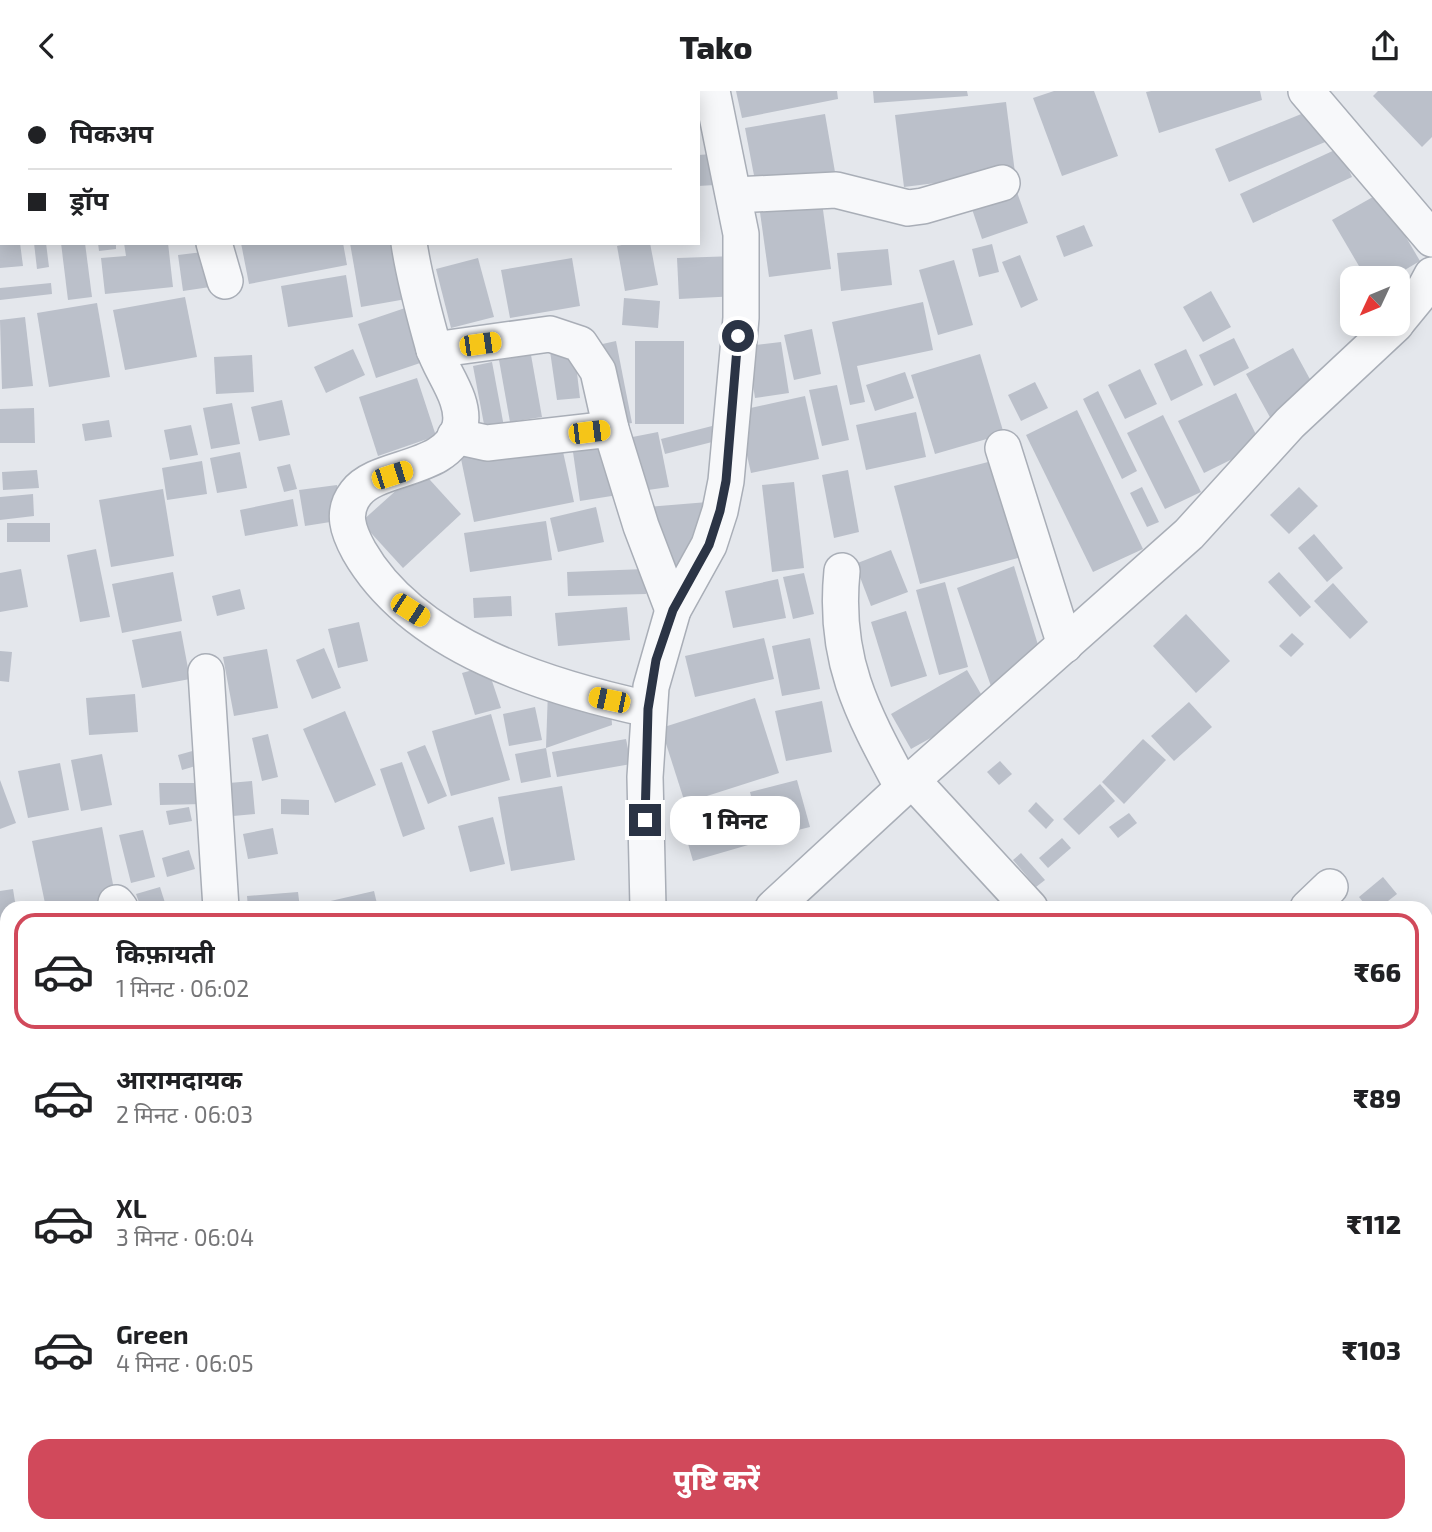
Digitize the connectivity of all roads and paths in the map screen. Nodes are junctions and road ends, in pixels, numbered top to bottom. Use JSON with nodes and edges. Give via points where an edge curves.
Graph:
{"nodes":[{"id":1,"x":712,"y":91,"type":"edge"},
{"id":2,"x":1306,"y":91,"type":"edge"},
{"id":3,"x":1002,"y":183,"type":"dead end"},
{"id":4,"x":735,"y":195,"type":"junction"},
{"id":5,"x":1432,"y":239,"type":"edge"},
{"id":6,"x":215,"y":245,"type":"edge"},
{"id":7,"x":409,"y":245,"type":"edge"},
{"id":8,"x":1432,"y":275,"type":"edge"},
{"id":9,"x":225,"y":281,"type":"dead end"},
{"id":10,"x":1410,"y":306,"type":"edge"},
{"id":11,"x":1382,"y":336,"type":"edge"},
{"id":12,"x":434,"y":350,"type":"junction"},
{"id":13,"x":611,"y":429,"type":"junction"},
{"id":14,"x":454,"y":436,"type":"junction"},
{"id":15,"x":1003,"y":447,"type":"dead end"},
{"id":16,"x":842,"y":571,"type":"dead end"},
{"id":17,"x":673,"y":610,"type":"junction"},
{"id":18,"x":1065,"y":645,"type":"junction"},
{"id":19,"x":206,"y":672,"type":"dead end"},
{"id":20,"x":648,"y":709,"type":"junction"},
{"id":21,"x":908,"y":784,"type":"junction"},
{"id":22,"x":221,"y":901,"type":"edge"},
{"id":23,"x":648,"y":901,"type":"edge"},
{"id":24,"x":782,"y":901,"type":"edge"},
{"id":25,"x":1023,"y":901,"type":"edge"}],
"edges":[{"from":1,"to":4,"type":"street"},
{"from":2,"to":5,"type":"street"},
{"from":3,"to":4,"type":"street","via":[[908,208],[836,190]]},
{"from":4,"to":17,"type":"street","via":[[743,281],[726,481],[709,545]]},
{"from":6,"to":9,"type":"street"},
{"from":7,"to":12,"type":"street"},
{"from":8,"to":10,"type":"street"},
{"from":11,"to":18,"type":"street","via":[[1290,423],[1189,534]]},
{"from":12,"to":13,"type":"street","via":[[564,336],[580,344],[594,363]]},
{"from":12,"to":14,"type":"street","via":[[459,406],[460,427]]},
{"from":13,"to":14,"type":"street","via":[[487,443]]},
{"from":13,"to":17,"type":"street"},
{"from":14,"to":20,"type":"street","via":[[431,458],[358,489],[346,520],[363,559],[410,610],[488,659],[543,683]]},
{"from":15,"to":18,"type":"street"},
{"from":16,"to":21,"type":"street","via":[[842,645],[850,678],[872,729]]},
{"from":17,"to":20,"type":"street","via":[[656,660]]},
{"from":18,"to":21,"type":"street"},
{"from":19,"to":22,"type":"street"},
{"from":20,"to":23,"type":"street"},
{"from":21,"to":24,"type":"street"},
{"from":21,"to":25,"type":"street"}]}
